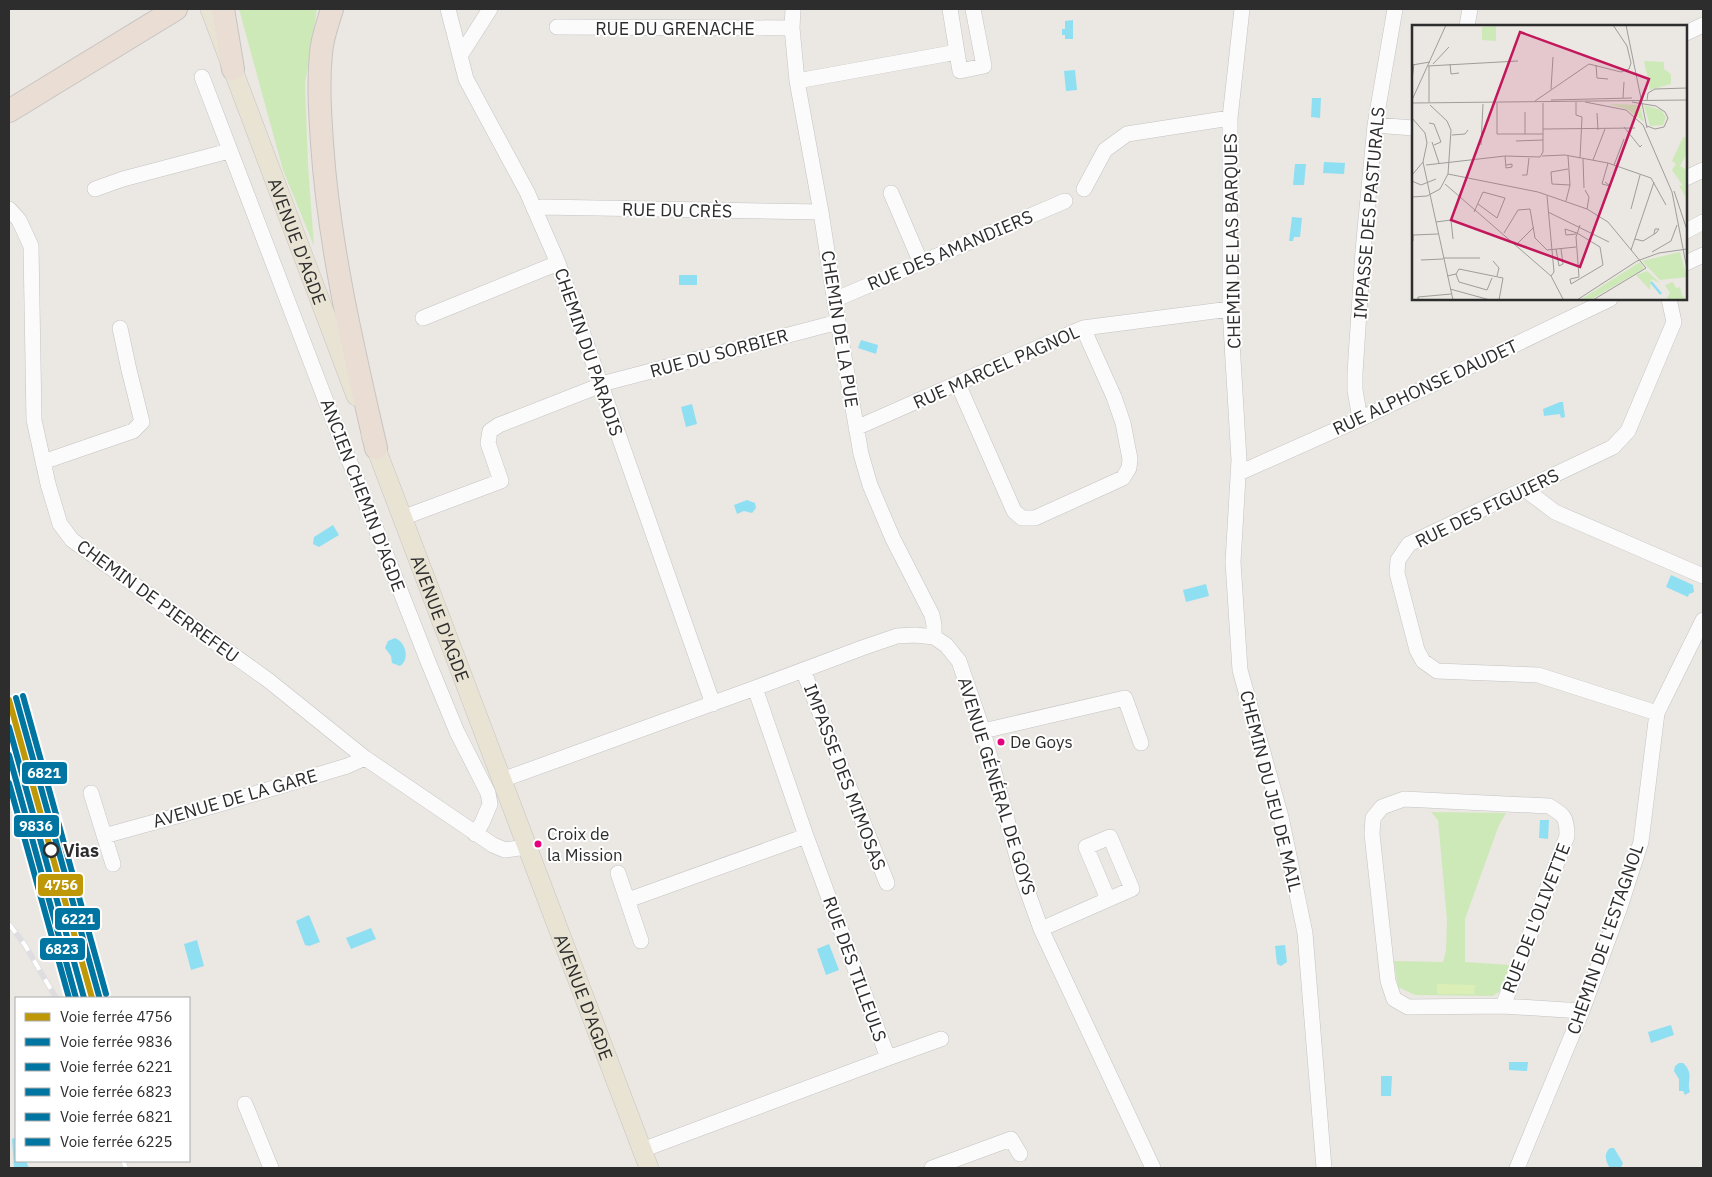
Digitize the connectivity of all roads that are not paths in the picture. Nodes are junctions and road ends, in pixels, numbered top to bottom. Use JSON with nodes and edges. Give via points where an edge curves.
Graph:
{"nodes":[{"id":1,"x":210,"y":9,"type":"edge"},
{"id":2,"x":223,"y":9,"type":"edge"},
{"id":3,"x":332,"y":9,"type":"edge"},
{"id":4,"x":448,"y":9,"type":"edge"},
{"id":5,"x":490,"y":9,"type":"edge"},
{"id":6,"x":792,"y":9,"type":"edge"},
{"id":7,"x":950,"y":9,"type":"edge"},
{"id":8,"x":973,"y":9,"type":"edge"},
{"id":9,"x":1242,"y":9,"type":"edge"},
{"id":10,"x":1395,"y":9,"type":"edge"},
{"id":11,"x":1470,"y":9,"type":"edge"},
{"id":12,"x":172,"y":11,"type":"edge"},
{"id":13,"x":1467,"y":25,"type":"edge"},
{"id":14,"x":1703,"y":25,"type":"edge"},
{"id":15,"x":557,"y":27,"type":"dead end"},
{"id":16,"x":792,"y":28,"type":"junction"},
{"id":17,"x":1687,"y":33,"type":"edge"},
{"id":18,"x":956,"y":52,"type":"junction"},
{"id":19,"x":460,"y":56,"type":"junction"},
{"id":20,"x":233,"y":69,"type":"junction"},
{"id":21,"x":202,"y":77,"type":"dead end"},
{"id":22,"x":797,"y":81,"type":"junction"},
{"id":23,"x":9,"y":111,"type":"edge"},
{"id":24,"x":1230,"y":118,"type":"junction"},
{"id":25,"x":1375,"y":125,"type":"junction"},
{"id":26,"x":1412,"y":128,"type":"edge"},
{"id":27,"x":229,"y":151,"type":"junction"},
{"id":28,"x":1703,"y":170,"type":"edge"},
{"id":29,"x":1687,"y":178,"type":"edge"},
{"id":30,"x":96,"y":189,"type":"dead end"},
{"id":31,"x":1084,"y":189,"type":"dead end"},
{"id":32,"x":891,"y":193,"type":"dead end"},
{"id":33,"x":1065,"y":201,"type":"dead end"},
{"id":34,"x":9,"y":209,"type":"edge"},
{"id":35,"x":534,"y":209,"type":"junction"},
{"id":36,"x":821,"y":212,"type":"junction"},
{"id":37,"x":1703,"y":222,"type":"edge"},
{"id":38,"x":1687,"y":230,"type":"edge"},
{"id":39,"x":1703,"y":255,"type":"edge"},
{"id":40,"x":558,"y":263,"type":"junction"},
{"id":41,"x":921,"y":263,"type":"junction"},
{"id":42,"x":1687,"y":263,"type":"edge"},
{"id":43,"x":834,"y":300,"type":"junction"},
{"id":44,"x":1608,"y":300,"type":"edge"},
{"id":45,"x":1669,"y":300,"type":"edge"},
{"id":46,"x":1230,"y":309,"type":"junction"},
{"id":47,"x":423,"y":318,"type":"dead end"},
{"id":48,"x":838,"y":322,"type":"junction"},
{"id":49,"x":120,"y":328,"type":"dead end"},
{"id":50,"x":1083,"y":328,"type":"junction"},
{"id":51,"x":958,"y":384,"type":"junction"},
{"id":52,"x":600,"y":385,"type":"junction"},
{"id":53,"x":1360,"y":419,"type":"junction"},
{"id":54,"x":856,"y":428,"type":"junction"},
{"id":55,"x":376,"y":448,"type":"junction"},
{"id":56,"x":44,"y":462,"type":"junction"},
{"id":57,"x":1239,"y":473,"type":"junction"},
{"id":58,"x":1526,"y":490,"type":"junction"},
{"id":59,"x":402,"y":518,"type":"junction"},
{"id":60,"x":1703,"y":576,"type":"edge"},
{"id":61,"x":1703,"y":620,"type":"edge"},
{"id":62,"x":934,"y":637,"type":"junction"},
{"id":63,"x":803,"y":670,"type":"junction"},
{"id":64,"x":755,"y":688,"type":"junction"},
{"id":65,"x":712,"y":704,"type":"junction"},
{"id":66,"x":1657,"y":713,"type":"junction"},
{"id":67,"x":984,"y":731,"type":"junction"},
{"id":68,"x":1141,"y":744,"type":"dead end"},
{"id":69,"x":365,"y":758,"type":"junction"},
{"id":70,"x":502,"y":780,"type":"junction"},
{"id":71,"x":91,"y":793,"type":"dead end"},
{"id":72,"x":475,"y":834,"type":"junction"},
{"id":73,"x":104,"y":836,"type":"junction"},
{"id":74,"x":806,"y":836,"type":"junction"},
{"id":75,"x":526,"y":847,"type":"junction"},
{"id":76,"x":113,"y":864,"type":"dead end"},
{"id":77,"x":618,"y":873,"type":"dead end"},
{"id":78,"x":887,"y":883,"type":"dead end"},
{"id":79,"x":1108,"y":899,"type":"dead end"},
{"id":80,"x":628,"y":900,"type":"junction"},
{"id":81,"x":1042,"y":929,"type":"junction"},
{"id":82,"x":641,"y":941,"type":"dead end"},
{"id":83,"x":1503,"y":1006,"type":"junction"},
{"id":84,"x":1582,"y":1011,"type":"junction"},
{"id":85,"x":941,"y":1039,"type":"dead end"},
{"id":86,"x":888,"y":1058,"type":"junction"},
{"id":87,"x":245,"y":1104,"type":"dead end"},
{"id":88,"x":642,"y":1150,"type":"junction"},
{"id":89,"x":1020,"y":1154,"type":"dead end"},
{"id":90,"x":271,"y":1168,"type":"edge"},
{"id":91,"x":649,"y":1168,"type":"edge"},
{"id":92,"x":932,"y":1168,"type":"edge"},
{"id":93,"x":1152,"y":1168,"type":"edge"},
{"id":94,"x":1324,"y":1168,"type":"edge"},
{"id":95,"x":1517,"y":1168,"type":"edge"}],
"edges":[{"from":1,"to":20,"type":"main road","name":"AVENUE D'AGDE"},
{"from":2,"to":20,"type":"highway"},
{"from":3,"to":55,"type":"highway","via":[[321,51],[319,94],[324,166],[335,260]]},
{"from":4,"to":19,"type":"street","name":"CHEMIN DU PARADIS"},
{"from":5,"to":19,"type":"street"},
{"from":6,"to":16,"type":"street","name":"CHEMIN DE LA PUE"},
{"from":7,"to":18,"type":"street"},
{"from":8,"to":18,"type":"street","via":[[984,66],[960,71]]},
{"from":9,"to":24,"type":"street","name":"CHEMIN DE LAS BARQUES"},
{"from":10,"to":25,"type":"street","name":"IMPASSE DES PASTURALS"},
{"from":11,"to":13,"type":"street"},
{"from":12,"to":23,"type":"highway"},
{"from":14,"to":17,"type":"street"},
{"from":15,"to":16,"type":"street","name":"RUE DU GRENACHE"},
{"from":16,"to":22,"type":"street","name":"CHEMIN DE LA PUE"},
{"from":18,"to":22,"type":"street"},
{"from":19,"to":35,"type":"street","name":"CHEMIN DU PARADIS","via":[[466,79]]},
{"from":20,"to":55,"type":"main road","name":"AVENUE D'AGDE"},
{"from":21,"to":27,"type":"street","name":"ANCIEN CHEMIN D'AGDE"},
{"from":22,"to":36,"type":"street","name":"CHEMIN DE LA PUE"},
{"from":24,"to":31,"type":"street","via":[[1127,134],[1105,150]]},
{"from":24,"to":46,"type":"street","name":"CHEMIN DE LAS BARQUES"},
{"from":25,"to":26,"type":"street"},
{"from":25,"to":53,"type":"street","name":"IMPASSE DES PASTURALS","via":[[1355,373]]},
{"from":27,"to":30,"type":"street"},
{"from":27,"to":72,"type":"street","name":"ANCIEN CHEMIN D'AGDE","via":[[457,732],[488,793],[490,804]]},
{"from":28,"to":29,"type":"street"},
{"from":32,"to":41,"type":"street"},
{"from":33,"to":41,"type":"street","name":"RUE DES AMANDIERS"},
{"from":34,"to":56,"type":"street","name":"CHEMIN DE PIERREFEU","via":[[19,220],[31,246],[34,420]]},
{"from":35,"to":36,"type":"street","name":"RUE DU CRÈS"},
{"from":35,"to":40,"type":"street","name":"CHEMIN DU PARADIS"},
{"from":36,"to":43,"type":"street","name":"CHEMIN DE LA PUE"},
{"from":37,"to":38,"type":"street"},
{"from":39,"to":42,"type":"street"},
{"from":40,"to":47,"type":"street"},
{"from":40,"to":52,"type":"street","name":"CHEMIN DU PARADIS"},
{"from":41,"to":43,"type":"street","name":"RUE DES AMANDIERS"},
{"from":43,"to":48,"type":"street","name":"CHEMIN DE LA PUE"},
{"from":44,"to":53,"type":"street","name":"RUE ALPHONSE DAUDET"},
{"from":45,"to":58,"type":"street","name":"RUE DES FIGUIERS","via":[[1674,322],[1628,431],[1613,448]]},
{"from":46,"to":50,"type":"street","name":"RUE MARCEL PAGNOL"},
{"from":46,"to":57,"type":"street","name":"CHEMIN DE LAS BARQUES"},
{"from":48,"to":52,"type":"street","name":"RUE DU SORBIER"},
{"from":48,"to":54,"type":"street","name":"CHEMIN DE LA PUE"},
{"from":49,"to":56,"type":"street","via":[[142,422],[133,431]]},
{"from":50,"to":51,"type":"street","name":"RUE MARCEL PAGNOL"},
{"from":50,"to":51,"type":"street","via":[[1123,424],[1129,468],[1123,478],[1035,518],[1022,518],[1014,511]]},
{"from":51,"to":54,"type":"street","name":"RUE MARCEL PAGNOL"},
{"from":52,"to":59,"type":"street","name":"RUE DU SORBIER","via":[[499,424],[490,431],[488,443],[501,481]]},
{"from":52,"to":65,"type":"street","name":"CHEMIN DU PARADIS"},
{"from":53,"to":57,"type":"street","name":"RUE ALPHONSE DAUDET"},
{"from":54,"to":62,"type":"street","name":"CHEMIN DE LA PUE","via":[[870,485],[932,616]]},
{"from":55,"to":59,"type":"main road","name":"AVENUE D'AGDE"},
{"from":56,"to":69,"type":"street","name":"CHEMIN DE PIERREFEU","via":[[60,524],[72,540],[268,680]]},
{"from":57,"to":94,"type":"street","name":"CHEMIN DU JEU DE MAIL","via":[[1234,562],[1240,670],[1281,817],[1305,933]]},
{"from":58,"to":60,"type":"street","via":[[1554,512]]},
{"from":58,"to":66,"type":"street","name":"RUE DES FIGUIERS","via":[[1410,544],[1398,560],[1397,573],[1417,650],[1423,661],[1436,671],[1538,676]]},
{"from":59,"to":70,"type":"main road","name":"AVENUE D'AGDE"},
{"from":61,"to":66,"type":"street","name":"CHEMIN DE L'ESTAGNOL"},
{"from":62,"to":63,"type":"street","via":[[897,636]]},
{"from":62,"to":67,"type":"street","name":"AVENUE GÉNÉRAL DE GOYS","via":[[946,645],[959,661]]},
{"from":63,"to":64,"type":"street"},
{"from":63,"to":78,"type":"street","name":"IMPASSE DES MIMOSAS"},
{"from":64,"to":65,"type":"street"},
{"from":64,"to":74,"type":"street","name":"RUE DES TILLEULS"},
{"from":65,"to":70,"type":"street"},
{"from":66,"to":84,"type":"street","name":"CHEMIN DE L'ESTAGNOL","via":[[1641,842]]},
{"from":67,"to":68,"type":"street","via":[[1125,698]]},
{"from":67,"to":81,"type":"street","name":"AVENUE GÉNÉRAL DE GOYS","via":[[1023,878]]},
{"from":69,"to":72,"type":"street","name":"CHEMIN DE PIERREFEU"},
{"from":69,"to":73,"type":"street","name":"AVENUE DE LA GARE","via":[[220,804]]},
{"from":70,"to":75,"type":"main road","name":"AVENUE D'AGDE"},
{"from":71,"to":73,"type":"street"},
{"from":72,"to":75,"type":"street","name":"CHEMIN DE PIERREFEU","via":[[505,850]]},
{"from":73,"to":76,"type":"street"},
{"from":74,"to":80,"type":"street"},
{"from":74,"to":86,"type":"street","name":"RUE DES TILLEULS"},
{"from":75,"to":88,"type":"main road","name":"AVENUE D'AGDE"},
{"from":77,"to":80,"type":"street"},
{"from":79,"to":81,"type":"street"},
{"from":80,"to":82,"type":"street"},
{"from":81,"to":93,"type":"street","name":"AVENUE GÉNÉRAL DE GOYS"},
{"from":83,"to":83,"type":"street","name":"RUE DE L'OLIVETTE","via":[[1408,1007],[1394,999],[1388,981],[1372,834],[1373,818],[1382,807],[1404,798],[1549,806],[1562,814],[1567,822],[1567,836]]},
{"from":83,"to":84,"type":"street","name":"RUE DE L'OLIVETTE"},
{"from":84,"to":95,"type":"street","name":"CHEMIN DE L'ESTAGNOL"},
{"from":85,"to":86,"type":"street"},
{"from":86,"to":88,"type":"street","name":"RUE DES TILLEULS"},
{"from":87,"to":90,"type":"street"},
{"from":88,"to":91,"type":"main road","name":"AVENUE D'AGDE"},
{"from":89,"to":92,"type":"street","via":[[1011,1139]]}]}
